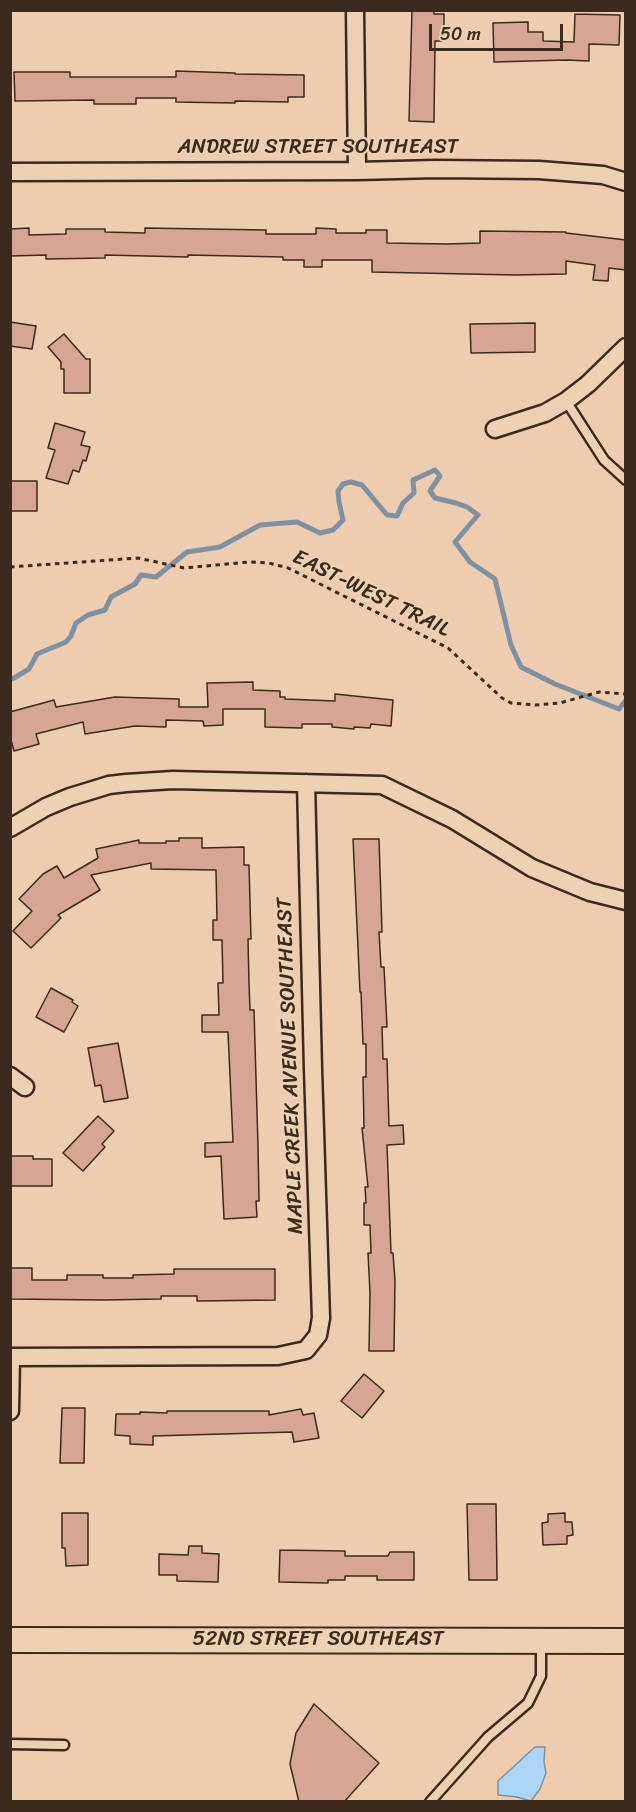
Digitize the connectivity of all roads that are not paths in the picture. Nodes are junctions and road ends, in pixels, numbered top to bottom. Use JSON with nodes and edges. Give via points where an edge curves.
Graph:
{"nodes":[{"id":1,"x":355,"y":10,"type":"edge"},
{"id":2,"x":357,"y":171,"type":"junction"},
{"id":3,"x":10,"y":172,"type":"edge"},
{"id":4,"x":626,"y":182,"type":"edge"},
{"id":5,"x":626,"y":347,"type":"edge"},
{"id":6,"x":567,"y":401,"type":"junction"},
{"id":7,"x":495,"y":429,"type":"dead end"},
{"id":8,"x":626,"y":480,"type":"edge"},
{"id":9,"x":306,"y":783,"type":"junction"},
{"id":10,"x":10,"y":828,"type":"edge"},
{"id":11,"x":626,"y":901,"type":"edge"},
{"id":12,"x":10,"y":1076,"type":"edge"},
{"id":13,"x":25,"y":1087,"type":"dead end"},
{"id":14,"x":11,"y":1357,"type":"edge"},
{"id":15,"x":10,"y":1411,"type":"edge"},
{"id":16,"x":10,"y":1640,"type":"edge"},
{"id":17,"x":541,"y":1641,"type":"junction"},
{"id":18,"x":626,"y":1641,"type":"edge"},
{"id":19,"x":10,"y":1744,"type":"edge"},
{"id":20,"x":64,"y":1745,"type":"dead end"},
{"id":21,"x":430,"y":1802,"type":"edge"}],
"edges":[{"from":1,"to":2,"type":"street"},
{"from":2,"to":3,"type":"street","name":"ANDREW STREET SOUTHEAST"},
{"from":2,"to":4,"type":"street","name":"ANDREW STREET SOUTHEAST","via":[[539,170],[603,175]]},
{"from":5,"to":6,"type":"street"},
{"from":6,"to":7,"type":"street"},
{"from":6,"to":8,"type":"lane","via":[[604,460]]},
{"from":9,"to":10,"type":"street","via":[[174,780],[109,785],[46,807]]},
{"from":9,"to":11,"type":"street","via":[[382,785],[452,819],[532,868],[590,892]]},
{"from":9,"to":14,"type":"street","name":"MAPLE CREEK AVENUE SOUTHEAST","via":[[321,1318],[318,1335],[306,1350],[278,1356]]},
{"from":12,"to":13,"type":"street"},
{"from":14,"to":15,"type":"street"},
{"from":16,"to":17,"type":"main road","name":"52ND STREET SOUTHEAST"},
{"from":17,"to":18,"type":"main road","name":"52ND STREET SOUTHEAST"},
{"from":17,"to":21,"type":"lane","via":[[541,1676],[528,1703],[488,1737]]},
{"from":19,"to":20,"type":"lane"}]}
